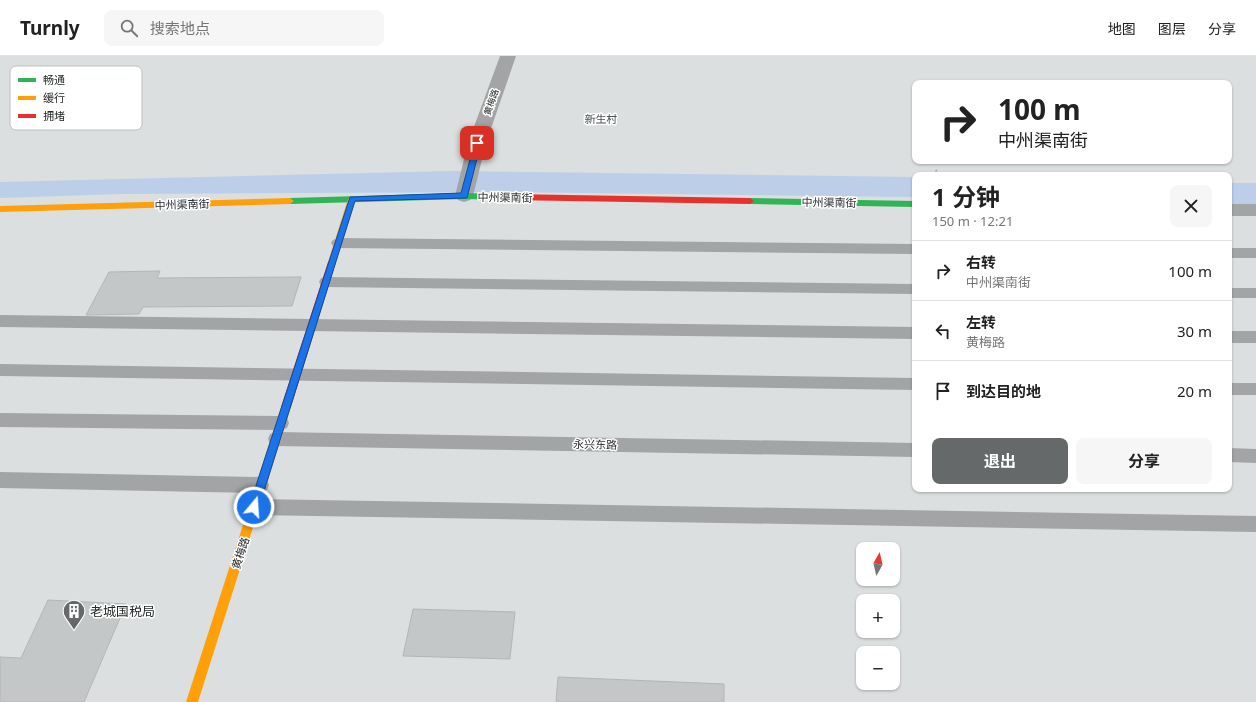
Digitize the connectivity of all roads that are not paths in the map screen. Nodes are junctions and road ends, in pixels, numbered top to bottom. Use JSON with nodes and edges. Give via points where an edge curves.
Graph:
{"nodes":[{"id":1,"x":508,"y":56,"type":"edge"},
{"id":2,"x":464,"y":196,"type":"junction"},
{"id":3,"x":352,"y":199,"type":"junction"},
{"id":4,"x":912,"y":204,"type":"edge"},
{"id":5,"x":0,"y":209,"type":"edge"},
{"id":6,"x":1232,"y":210,"type":"edge"},
{"id":7,"x":1256,"y":210,"type":"edge"},
{"id":8,"x":338,"y":243,"type":"junction"},
{"id":9,"x":912,"y":249,"type":"edge"},
{"id":10,"x":1232,"y":253,"type":"edge"},
{"id":11,"x":1256,"y":253,"type":"edge"},
{"id":12,"x":326,"y":282,"type":"junction"},
{"id":13,"x":912,"y":289,"type":"edge"},
{"id":14,"x":1232,"y":292,"type":"edge"},
{"id":15,"x":1256,"y":293,"type":"edge"},
{"id":16,"x":0,"y":321,"type":"edge"},
{"id":17,"x":312,"y":325,"type":"junction"},
{"id":18,"x":912,"y":333,"type":"edge"},
{"id":19,"x":1232,"y":337,"type":"edge"},
{"id":20,"x":1256,"y":337,"type":"edge"},
{"id":21,"x":0,"y":370,"type":"edge"},
{"id":22,"x":296,"y":374,"type":"junction"},
{"id":23,"x":912,"y":384,"type":"edge"},
{"id":24,"x":1232,"y":389,"type":"edge"},
{"id":25,"x":1256,"y":389,"type":"edge"},
{"id":26,"x":0,"y":420,"type":"edge"},
{"id":27,"x":281,"y":423,"type":"junction"},
{"id":28,"x":276,"y":439,"type":"junction"},
{"id":29,"x":912,"y":450,"type":"edge"},
{"id":30,"x":1232,"y":455,"type":"edge"},
{"id":31,"x":1256,"y":456,"type":"edge"},
{"id":32,"x":0,"y":480,"type":"edge"},
{"id":33,"x":261,"y":485,"type":"junction"},
{"id":34,"x":254,"y":507,"type":"junction"},
{"id":35,"x":1256,"y":524,"type":"edge"},
{"id":36,"x":192,"y":702,"type":"edge"}],
"edges":[{"from":1,"to":2,"type":"street","name":"黄梅路","via":[[477,143]]},
{"from":2,"to":3,"type":"street","name":"中州渠南街"},
{"from":2,"to":4,"type":"street","name":"中州渠南街"},
{"from":3,"to":5,"type":"street","name":"中州渠南街"},
{"from":3,"to":8,"type":"street","name":"黄梅路"},
{"from":6,"to":7,"type":"street"},
{"from":8,"to":9,"type":"lane"},
{"from":8,"to":12,"type":"street","name":"黄梅路"},
{"from":10,"to":11,"type":"lane"},
{"from":12,"to":13,"type":"lane"},
{"from":12,"to":17,"type":"street","name":"黄梅路"},
{"from":14,"to":15,"type":"lane"},
{"from":16,"to":17,"type":"lane"},
{"from":17,"to":18,"type":"lane"},
{"from":17,"to":22,"type":"street","name":"黄梅路"},
{"from":19,"to":20,"type":"lane"},
{"from":21,"to":22,"type":"lane"},
{"from":22,"to":23,"type":"lane"},
{"from":22,"to":27,"type":"street","name":"黄梅路"},
{"from":24,"to":25,"type":"lane"},
{"from":26,"to":27,"type":"lane"},
{"from":27,"to":28,"type":"street","name":"黄梅路"},
{"from":28,"to":29,"type":"lane","name":"永兴东路"},
{"from":28,"to":33,"type":"street","name":"黄梅路"},
{"from":30,"to":31,"type":"lane"},
{"from":32,"to":33,"type":"lane"},
{"from":33,"to":34,"type":"street","name":"黄梅路"},
{"from":34,"to":35,"type":"lane"},
{"from":34,"to":36,"type":"street","name":"黄梅路"}]}
